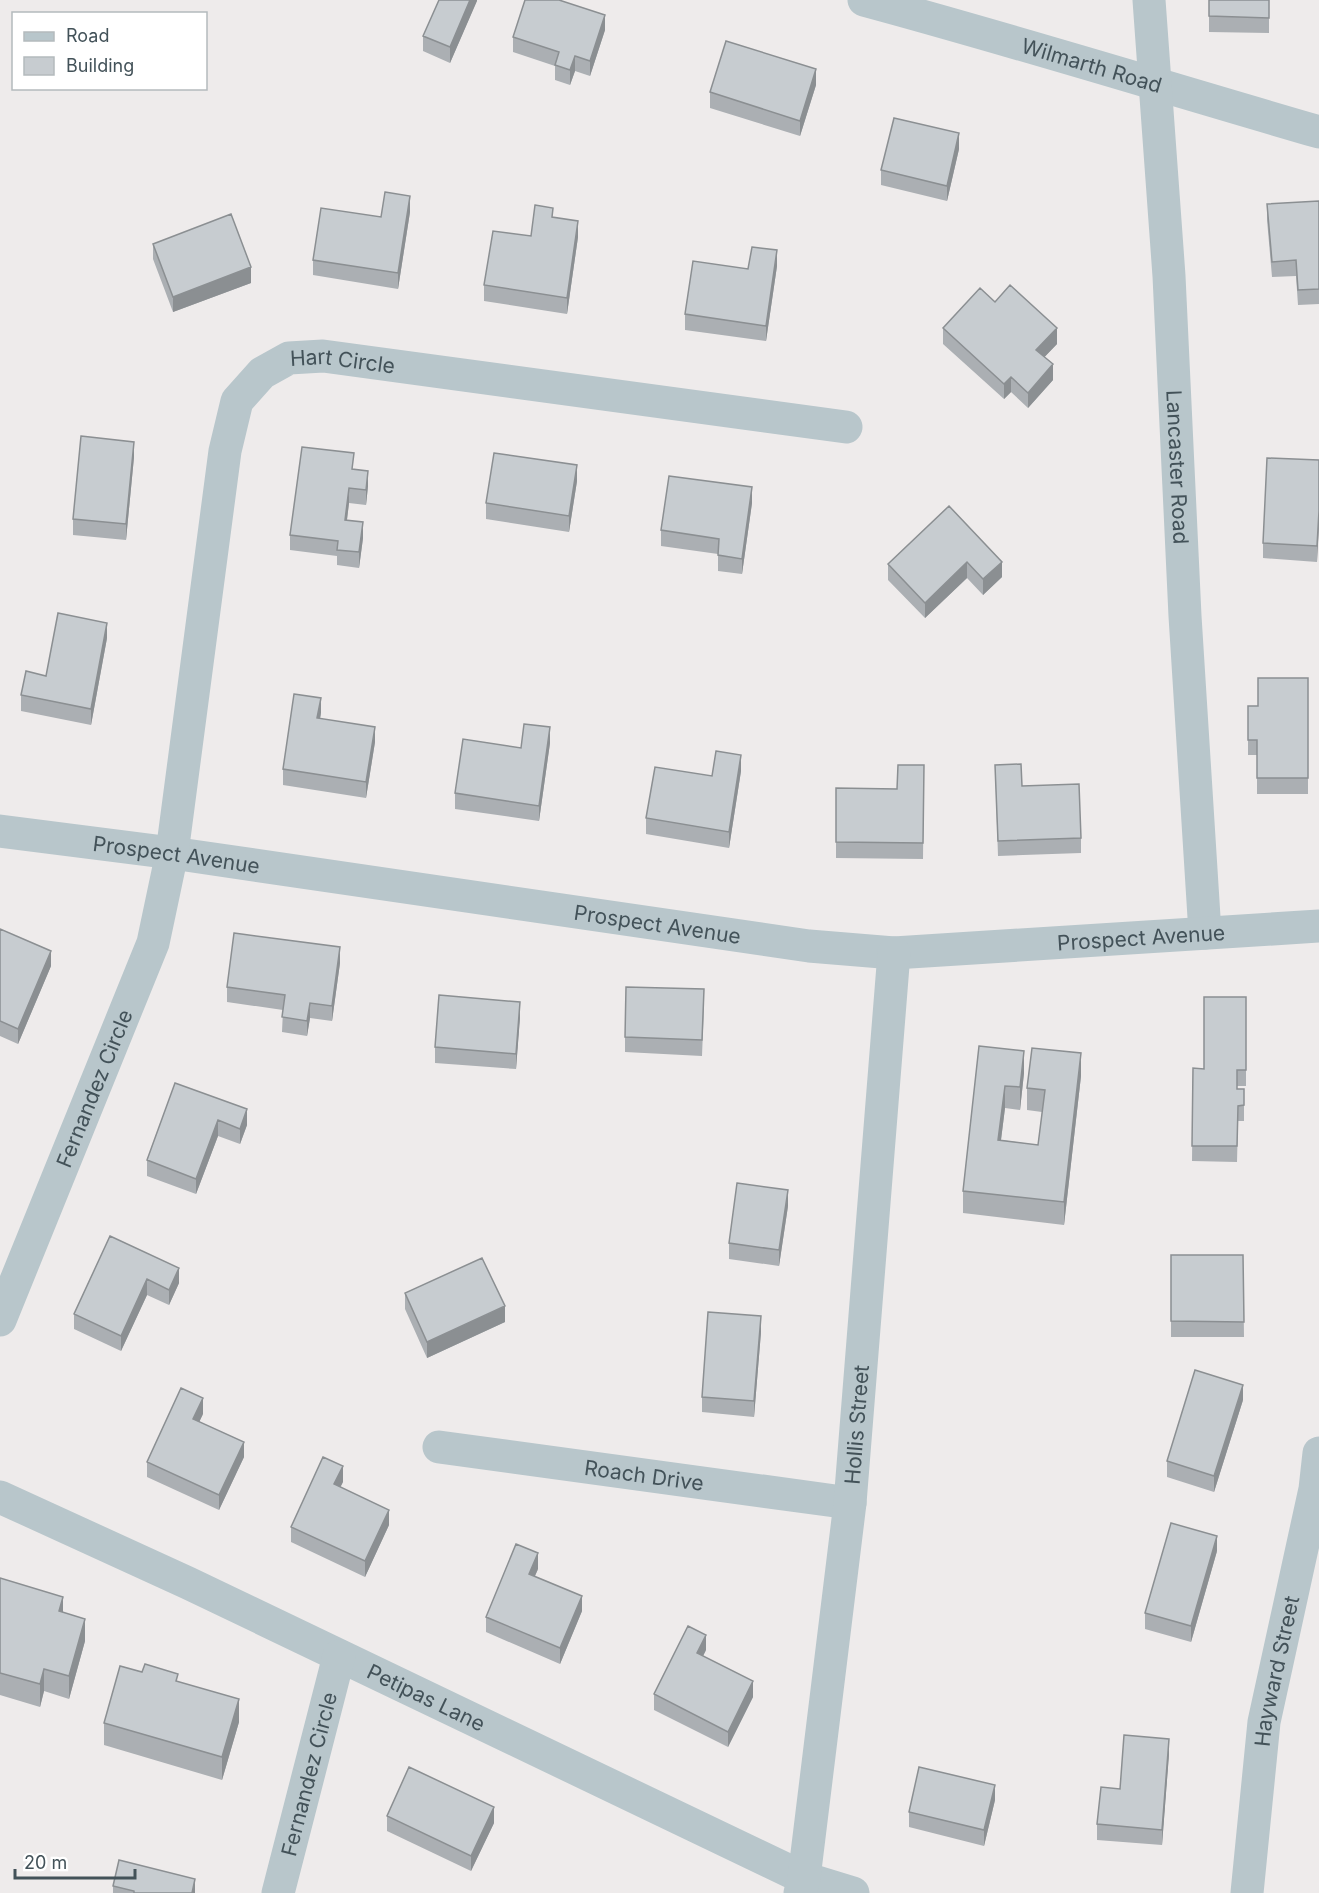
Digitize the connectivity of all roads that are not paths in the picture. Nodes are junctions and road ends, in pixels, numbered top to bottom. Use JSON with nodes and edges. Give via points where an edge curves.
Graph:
{"nodes":[{"id":1,"x":864,"y":0,"type":"edge"},
{"id":2,"x":1149,"y":0,"type":"edge"},
{"id":3,"x":1156,"y":85,"type":"junction"},
{"id":4,"x":1319,"y":132,"type":"edge"},
{"id":5,"x":846,"y":427,"type":"dead end"},
{"id":6,"x":0,"y":831,"type":"edge"},
{"id":7,"x":172,"y":853,"type":"junction"},
{"id":8,"x":1319,"y":926,"type":"edge"},
{"id":9,"x":1205,"y":933,"type":"junction"},
{"id":10,"x":894,"y":953,"type":"junction"},
{"id":11,"x":0,"y":1320,"type":"edge"},
{"id":12,"x":440,"y":1448,"type":"dead end"},
{"id":13,"x":1319,"y":1454,"type":"edge"},
{"id":14,"x":0,"y":1497,"type":"edge"},
{"id":15,"x":850,"y":1503,"type":"junction"},
{"id":16,"x":339,"y":1656,"type":"junction"},
{"id":17,"x":802,"y":1886,"type":"edge"},
{"id":18,"x":278,"y":1893,"type":"edge"},
{"id":19,"x":853,"y":1893,"type":"edge"},
{"id":20,"x":1246,"y":1893,"type":"edge"}],
"edges":[{"from":1,"to":3,"type":"street","name":"Wilmarth Road"},
{"from":2,"to":3,"type":"street","name":"Lancaster Road"},
{"from":3,"to":4,"type":"street","name":"Wilmarth Road"},
{"from":3,"to":9,"type":"street","name":"Lancaster Road"},
{"from":5,"to":7,"type":"street","name":"Hart Circle","via":[[323,356],[290,358],[262,373],[237,401],[225,451]]},
{"from":6,"to":7,"type":"street","name":"Prospect Avenue"},
{"from":7,"to":10,"type":"street","name":"Prospect Avenue","via":[[809,946]]},
{"from":7,"to":11,"type":"street","name":"Fernandez Circle","via":[[153,943]]},
{"from":8,"to":9,"type":"street","name":"Prospect Avenue"},
{"from":9,"to":10,"type":"street","name":"Prospect Avenue"},
{"from":10,"to":15,"type":"street","name":"Hollis Street"},
{"from":12,"to":15,"type":"street","name":"Roach Drive"},
{"from":13,"to":20,"type":"street","name":"Hayward Street","via":[[1316,1490],[1264,1722]]},
{"from":14,"to":16,"type":"street","name":"Petipas Lane"},
{"from":15,"to":17,"type":"street","name":"Hollis Street"},
{"from":16,"to":17,"type":"street","name":"Petipas Lane"},
{"from":16,"to":18,"type":"street","name":"Fernandez Circle"},
{"from":17,"to":19,"type":"street","name":"Petipas Lane"}]}
